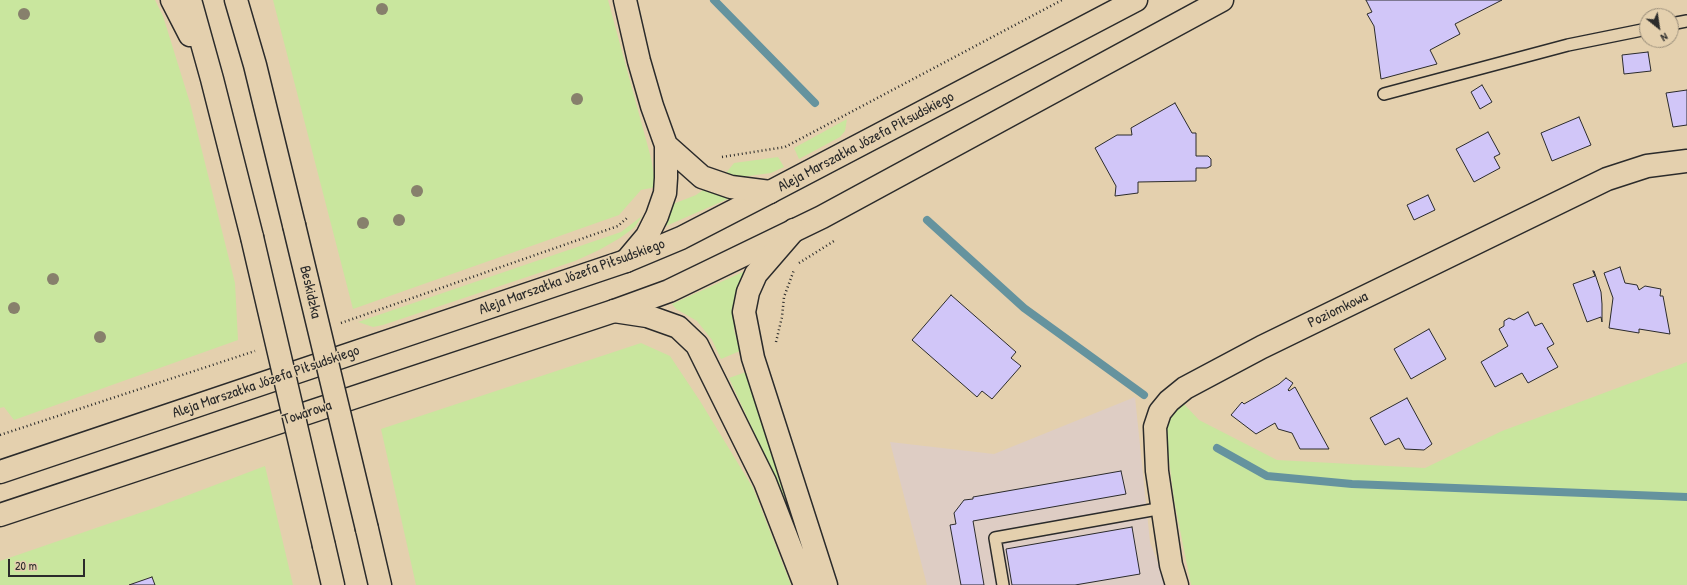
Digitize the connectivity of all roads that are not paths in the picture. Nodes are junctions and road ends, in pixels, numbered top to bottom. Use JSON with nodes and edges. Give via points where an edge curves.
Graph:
{"nodes":[{"id":1,"x":172,"y":0,"type":"edge"},
{"id":2,"x":190,"y":0,"type":"edge"},
{"id":3,"x":236,"y":0,"type":"edge"},
{"id":4,"x":625,"y":0,"type":"edge"},
{"id":5,"x":1136,"y":0,"type":"edge"},
{"id":6,"x":1222,"y":0,"type":"edge"},
{"id":7,"x":1639,"y":31,"type":"edge"},
{"id":8,"x":212,"y":79,"type":"junction"},
{"id":9,"x":1384,"y":94,"type":"dead end"},
{"id":10,"x":666,"y":145,"type":"junction"},
{"id":11,"x":1687,"y":161,"type":"edge"},
{"id":12,"x":770,"y":192,"type":"junction"},
{"id":13,"x":794,"y":230,"type":"junction"},
{"id":14,"x":626,"y":261,"type":"junction"},
{"id":15,"x":614,"y":311,"type":"junction"},
{"id":16,"x":0,"y":472,"type":"edge"},
{"id":17,"x":1163,"y":508,"type":"junction"},
{"id":18,"x":0,"y":515,"type":"edge"},
{"id":19,"x":334,"y":585,"type":"edge"},
{"id":20,"x":380,"y":585,"type":"edge"},
{"id":21,"x":805,"y":585,"type":"edge"},
{"id":22,"x":826,"y":585,"type":"edge"},
{"id":23,"x":1003,"y":585,"type":"edge"},
{"id":24,"x":1177,"y":585,"type":"edge"}],
"edges":[{"from":1,"to":8,"type":"main road"},
{"from":2,"to":8,"type":"main road"},
{"from":3,"to":20,"type":"main road","name":"Beskidzka","bridge":true,"via":[[255,66]]},
{"from":4,"to":10,"type":"main road","via":[[639,61]]},
{"from":5,"to":12,"type":"main road","name":"Aleja Marszałka Józefa Piłsudskiego"},
{"from":6,"to":13,"type":"main road"},
{"from":7,"to":9,"type":"lane","via":[[1568,45]]},
{"from":8,"to":19,"type":"main road","bridge":true,"via":[[252,236]]},
{"from":10,"to":12,"type":"main road","via":[[702,177],[731,186]]},
{"from":10,"to":14,"type":"main road","via":[[665,193],[647,236]]},
{"from":11,"to":17,"type":"main road","name":"Poziomkowa","via":[[1647,166],[1607,179],[1262,347],[1185,388],[1160,412],[1155,427]]},
{"from":12,"to":14,"type":"main road","name":"Aleja Marszałka Józefa Piłsudskiego","via":[[681,238]]},
{"from":13,"to":15,"type":"main road","via":[[669,291]]},
{"from":13,"to":22,"type":"main road","via":[[756,274],[748,292],[744,312],[754,358]]},
{"from":14,"to":16,"type":"main road","name":"Aleja Marszałka Józefa Piłsudskiego"},
{"from":15,"to":18,"type":"main road","name":"Towarowa"},
{"from":15,"to":21,"type":"main road","via":[[647,316],[678,327],[697,345],[765,482]]},
{"from":17,"to":23,"type":"lane","via":[[995,538]]},
{"from":17,"to":24,"type":"main road","name":"Poziomkowa","via":[[1171,565]]}]}
